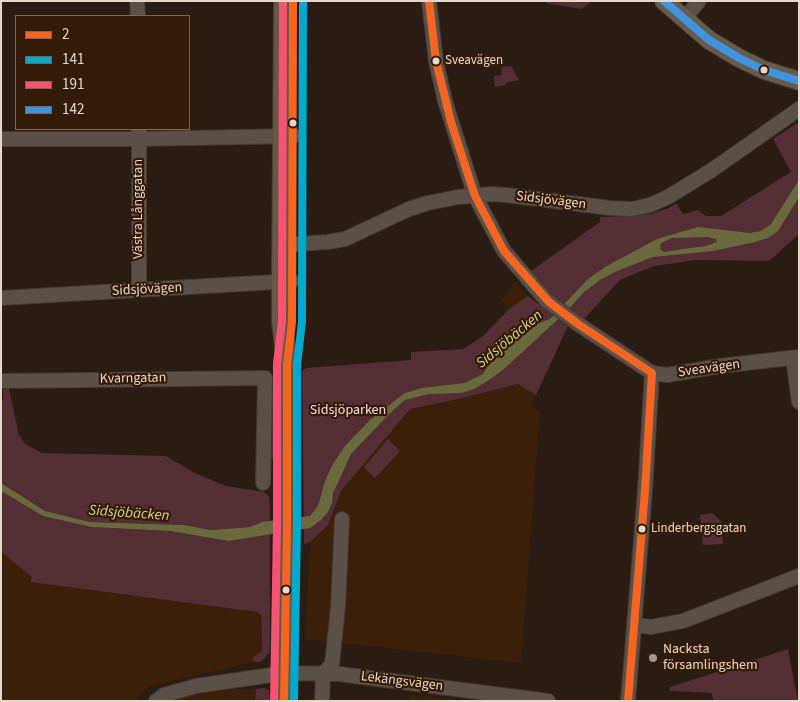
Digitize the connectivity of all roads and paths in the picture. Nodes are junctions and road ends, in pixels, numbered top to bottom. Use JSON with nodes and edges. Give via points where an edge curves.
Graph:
{"nodes":[{"id":1,"x":137,"y":1,"type":"edge"},
{"id":2,"x":284,"y":1,"type":"edge"},
{"id":3,"x":294,"y":1,"type":"edge"},
{"id":4,"x":429,"y":1,"type":"edge"},
{"id":5,"x":664,"y":1,"type":"edge"},
{"id":6,"x":699,"y":1,"type":"edge"},
{"id":7,"x":138,"y":15,"type":"edge"},
{"id":8,"x":684,"y":19,"type":"junction"},
{"id":9,"x":799,"y":81,"type":"edge"},
{"id":10,"x":799,"y":109,"type":"edge"},
{"id":11,"x":139,"y":134,"type":"edge"},
{"id":12,"x":289,"y":136,"type":"junction"},
{"id":13,"x":1,"y":139,"type":"edge"},
{"id":14,"x":475,"y":196,"type":"junction"},
{"id":15,"x":288,"y":245,"type":"junction"},
{"id":16,"x":287,"y":281,"type":"junction"},
{"id":17,"x":139,"y":290,"type":"junction"},
{"id":18,"x":1,"y":298,"type":"edge"},
{"id":19,"x":796,"y":357,"type":"edge"},
{"id":20,"x":652,"y":373,"type":"junction"},
{"id":21,"x":1,"y":381,"type":"edge"},
{"id":22,"x":799,"y":402,"type":"edge"},
{"id":23,"x":264,"y":464,"type":"junction"},
{"id":24,"x":287,"y":467,"type":"junction"},
{"id":25,"x":263,"y":483,"type":"dead end"},
{"id":26,"x":342,"y":519,"type":"dead end"},
{"id":27,"x":799,"y":576,"type":"edge"},
{"id":28,"x":635,"y":625,"type":"junction"},
{"id":29,"x":285,"y":673,"type":"junction"},
{"id":30,"x":323,"y":674,"type":"junction"},
{"id":31,"x":156,"y":701,"type":"edge"},
{"id":32,"x":284,"y":701,"type":"edge"},
{"id":33,"x":322,"y":701,"type":"edge"},
{"id":34,"x":548,"y":701,"type":"edge"},
{"id":35,"x":628,"y":701,"type":"edge"}],
"edges":[{"from":1,"to":7,"type":"street"},
{"from":2,"to":12,"type":"highway"},
{"from":3,"to":12,"type":"highway"},
{"from":4,"to":14,"type":"street","via":[[444,100]]},
{"from":5,"to":8,"type":"main road"},
{"from":6,"to":8,"type":"street"},
{"from":8,"to":9,"type":"main road","via":[[739,58]]},
{"from":10,"to":14,"type":"street","name":"Sidsjövägen","via":[[712,170],[650,205],[632,209],[610,208],[506,195]]},
{"from":11,"to":12,"type":"street"},
{"from":11,"to":13,"type":"street"},
{"from":11,"to":17,"type":"street","name":"Västra Långgatan"},
{"from":12,"to":15,"type":"highway"},
{"from":14,"to":15,"type":"street","name":"Sidsjövägen","via":[[409,209],[345,238]]},
{"from":14,"to":20,"type":"street","via":[[504,251],[548,302]]},
{"from":15,"to":16,"type":"highway"},
{"from":16,"to":17,"type":"street","name":"Sidsjövägen"},
{"from":16,"to":24,"type":"highway","via":[[292,322],[287,364]]},
{"from":17,"to":18,"type":"street","name":"Sidsjövägen"},
{"from":19,"to":20,"type":"street","name":"Sveavägen","via":[[667,375]]},
{"from":19,"to":22,"type":"street"},
{"from":20,"to":28,"type":"street"},
{"from":21,"to":23,"type":"street","name":"Kvarngatan","via":[[265,378]]},
{"from":23,"to":24,"type":"street"},
{"from":23,"to":25,"type":"street"},
{"from":24,"to":29,"type":"highway"},
{"from":26,"to":30,"type":"street","via":[[332,664]]},
{"from":27,"to":28,"type":"street","via":[[683,620],[651,626]]},
{"from":28,"to":35,"type":"street"},
{"from":29,"to":30,"type":"street","name":"Lekängsvägen"},
{"from":29,"to":31,"type":"street","name":"Lekängsvägen","via":[[196,686],[170,693]]},
{"from":29,"to":32,"type":"highway"},
{"from":30,"to":33,"type":"street"},
{"from":30,"to":34,"type":"street","name":"Lekängsvägen"}]}
